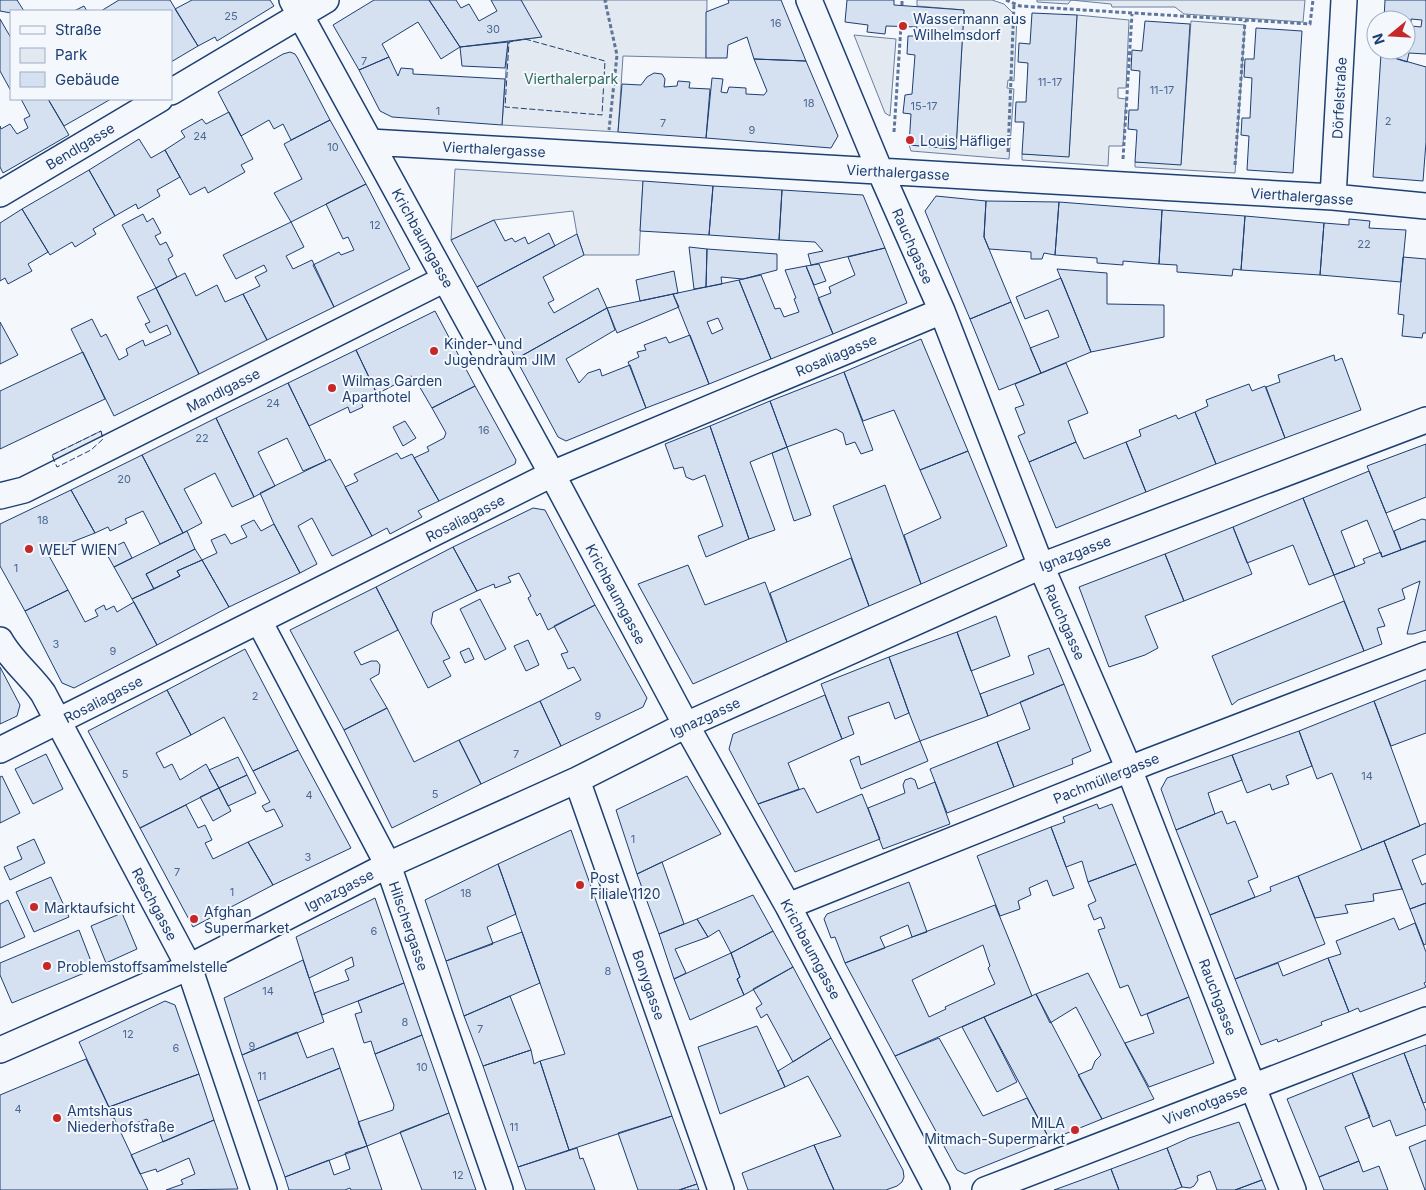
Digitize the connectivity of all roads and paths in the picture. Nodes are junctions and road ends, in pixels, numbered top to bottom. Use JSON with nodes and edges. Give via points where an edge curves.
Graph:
{"nodes":[{"id":1,"x":326,"y":0,"type":"edge"},
{"id":2,"x":605,"y":0,"type":"edge"},
{"id":3,"x":808,"y":0,"type":"edge"},
{"id":4,"x":902,"y":0,"type":"edge"},
{"id":5,"x":1006,"y":0,"type":"edge"},
{"id":6,"x":1032,"y":0,"type":"edge"},
{"id":7,"x":1313,"y":0,"type":"edge"},
{"id":8,"x":1344,"y":0,"type":"edge"},
{"id":9,"x":1014,"y":4,"type":"junction"},
{"id":10,"x":902,"y":5,"type":"dead end"},
{"id":11,"x":1032,"y":7,"type":"junction"},
{"id":12,"x":296,"y":8,"type":"edge"},
{"id":13,"x":1132,"y":14,"type":"junction"},
{"id":14,"x":1245,"y":21,"type":"junction"},
{"id":15,"x":901,"y":26,"type":"dead end"},
{"id":16,"x":172,"y":91,"type":"edge"},
{"id":17,"x":158,"y":100,"type":"edge"},
{"id":18,"x":894,"y":133,"type":"dead end"},
{"id":19,"x":370,"y":142,"type":"junction"},
{"id":20,"x":606,"y":155,"type":"junction"},
{"id":21,"x":880,"y":171,"type":"junction"},
{"id":22,"x":1007,"y":178,"type":"junction"},
{"id":23,"x":1121,"y":184,"type":"junction"},
{"id":24,"x":1233,"y":191,"type":"junction"},
{"id":25,"x":0,"y":194,"type":"edge"},
{"id":26,"x":1333,"y":197,"type":"junction"},
{"id":27,"x":1426,"y":206,"type":"edge"},
{"id":28,"x":445,"y":279,"type":"junction"},
{"id":29,"x":942,"y":311,"type":"junction"},
{"id":30,"x":1426,"y":420,"type":"edge"},
{"id":31,"x":552,"y":474,"type":"junction"},
{"id":32,"x":0,"y":496,"type":"edge"},
{"id":33,"x":1040,"y":566,"type":"junction"},
{"id":34,"x":259,"y":621,"type":"junction"},
{"id":35,"x":0,"y":640,"type":"edge"},
{"id":36,"x":1426,"y":655,"type":"edge"},
{"id":37,"x":58,"y":722,"type":"junction"},
{"id":38,"x":686,"y":725,"type":"junction"},
{"id":39,"x":0,"y":750,"type":"edge"},
{"id":40,"x":1129,"y":769,"type":"junction"},
{"id":41,"x":577,"y":780,"type":"junction"},
{"id":42,"x":388,"y":865,"type":"junction"},
{"id":43,"x":788,"y":906,"type":"junction"},
{"id":44,"x":188,"y":967,"type":"junction"},
{"id":45,"x":1426,"y":1020,"type":"edge"},
{"id":46,"x":0,"y":1050,"type":"edge"},
{"id":47,"x":1252,"y":1086,"type":"junction"},
{"id":48,"x":264,"y":1190,"type":"edge"},
{"id":49,"x":500,"y":1190,"type":"edge"},
{"id":50,"x":721,"y":1190,"type":"edge"},
{"id":51,"x":938,"y":1190,"type":"edge"},
{"id":52,"x":985,"y":1190,"type":"edge"},
{"id":53,"x":1293,"y":1190,"type":"edge"}],
"edges":[{"from":1,"to":12,"type":"street"},
{"from":2,"to":20,"type":"path","via":[[617,55]]},
{"from":3,"to":21,"type":"street","name":"Rauchgasse"},
{"from":4,"to":10,"type":"path"},
{"from":5,"to":9,"type":"path"},
{"from":6,"to":11,"type":"path"},
{"from":7,"to":14,"type":"path","via":[[1310,24]]},
{"from":8,"to":26,"type":"street","name":"Dörfelstraße"},
{"from":9,"to":11,"type":"path"},
{"from":9,"to":22,"type":"path"},
{"from":11,"to":13,"type":"path"},
{"from":12,"to":16,"type":"street"},
{"from":12,"to":19,"type":"street","name":"Krichbaumgasse"},
{"from":13,"to":14,"type":"path"},
{"from":13,"to":23,"type":"path"},
{"from":14,"to":24,"type":"path"},
{"from":15,"to":18,"type":"path"},
{"from":17,"to":25,"type":"street","name":"Bendlgasse"},
{"from":19,"to":20,"type":"street","name":"Vierthalergasse"},
{"from":19,"to":28,"type":"street","name":"Krichbaumgasse"},
{"from":20,"to":21,"type":"street","name":"Vierthalergasse"},
{"from":21,"to":22,"type":"street","name":"Vierthalergasse"},
{"from":21,"to":29,"type":"street","name":"Rauchgasse"},
{"from":22,"to":23,"type":"street","name":"Vierthalergasse"},
{"from":23,"to":24,"type":"street","name":"Vierthalergasse"},
{"from":24,"to":26,"type":"street","name":"Vierthalergasse"},
{"from":26,"to":27,"type":"street","name":"Vierthalergasse"},
{"from":28,"to":31,"type":"street","name":"Krichbaumgasse"},
{"from":28,"to":32,"type":"street","name":"Mandlgasse","via":[[24,490]]},
{"from":29,"to":31,"type":"street","name":"Rosaliagasse"},
{"from":29,"to":33,"type":"street","name":"Rauchgasse"},
{"from":30,"to":33,"type":"street","name":"Ignazgasse"},
{"from":31,"to":34,"type":"street","name":"Rosaliagasse"},
{"from":31,"to":38,"type":"street","name":"Krichbaumgasse"},
{"from":33,"to":38,"type":"street","name":"Ignazgasse"},
{"from":33,"to":40,"type":"street","name":"Rauchgasse"},
{"from":34,"to":37,"type":"street","name":"Rosaliagasse"},
{"from":34,"to":42,"type":"street","name":"Hilschergasse"},
{"from":35,"to":37,"type":"street","name":"Reschgasse","via":[[43,693]]},
{"from":36,"to":40,"type":"street","name":"Pachmüllergasse"},
{"from":37,"to":39,"type":"street","name":"Rosaliagasse"},
{"from":37,"to":44,"type":"street","name":"Reschgasse"},
{"from":38,"to":41,"type":"street","name":"Ignazgasse"},
{"from":38,"to":43,"type":"street","name":"Krichbaumgasse"},
{"from":40,"to":43,"type":"street","name":"Pachmüllergasse"},
{"from":40,"to":47,"type":"street","name":"Rauchgasse"},
{"from":41,"to":42,"type":"street","name":"Ignazgasse"},
{"from":41,"to":50,"type":"street","name":"Bonygasse"},
{"from":42,"to":44,"type":"street","name":"Ignazgasse"},
{"from":42,"to":49,"type":"street","name":"Hilschergasse"},
{"from":43,"to":51,"type":"street","name":"Krichbaumgasse"},
{"from":44,"to":46,"type":"street","name":"Ignazgasse"},
{"from":44,"to":48,"type":"street","name":"Reschgasse"},
{"from":45,"to":47,"type":"street","name":"Vivenotgasse"},
{"from":47,"to":52,"type":"street","name":"Vivenotgasse"},
{"from":47,"to":53,"type":"street","name":"Rauchgasse"}]}
